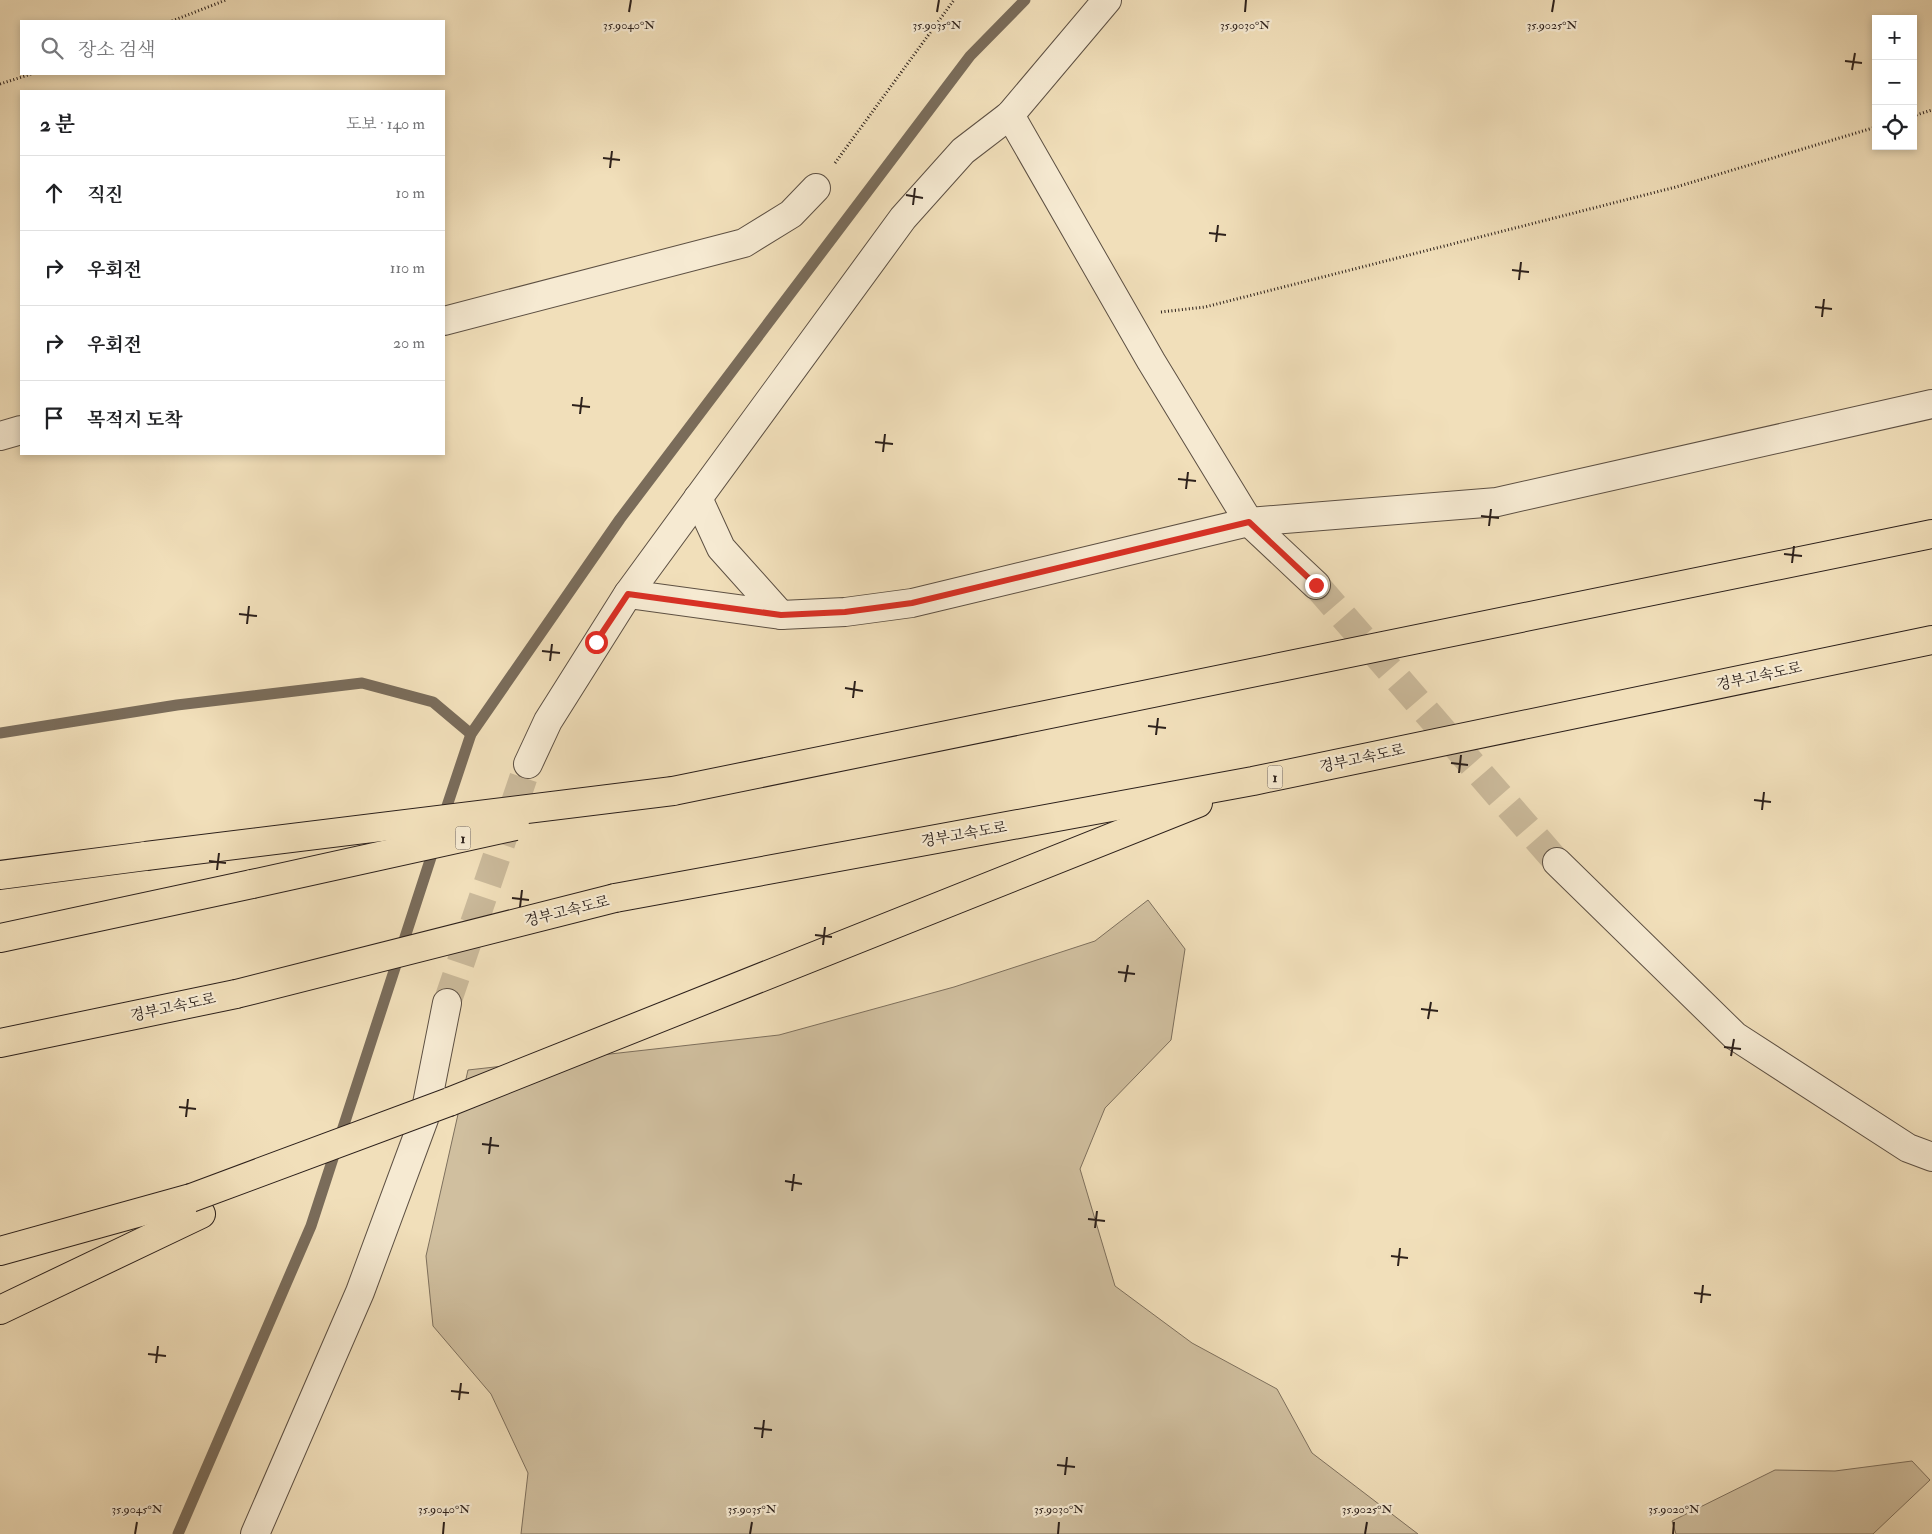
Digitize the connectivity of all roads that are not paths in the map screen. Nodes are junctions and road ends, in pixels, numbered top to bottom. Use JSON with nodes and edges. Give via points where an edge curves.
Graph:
{"nodes":[{"id":1,"x":1107,"y":0,"type":"edge"},
{"id":2,"x":1010,"y":115,"type":"junction"},
{"id":3,"x":816,"y":188,"type":"road end"},
{"id":4,"x":445,"y":321,"type":"edge"},
{"id":5,"x":1932,"y":404,"type":"edge"},
{"id":6,"x":20,"y":430,"type":"edge"},
{"id":7,"x":0,"y":436,"type":"edge"},
{"id":8,"x":698,"y":498,"type":"junction"},
{"id":9,"x":1249,"y":522,"type":"junction"},
{"id":10,"x":1932,"y":534,"type":"edge"},
{"id":11,"x":1316,"y":585,"type":"tunnel mouth"},
{"id":12,"x":628,"y":594,"type":"junction"},
{"id":13,"x":781,"y":615,"type":"junction"},
{"id":14,"x":1932,"y":640,"type":"edge"},
{"id":15,"x":528,"y":764,"type":"tunnel mouth"},
{"id":16,"x":1254,"y":781,"type":"junction"},
{"id":17,"x":673,"y":791,"type":"junction"},
{"id":18,"x":1557,"y":862,"type":"tunnel mouth"},
{"id":19,"x":0,"y":875,"type":"edge"},
{"id":20,"x":0,"y":938,"type":"edge"},
{"id":21,"x":447,"y":1003,"type":"tunnel mouth"},
{"id":22,"x":0,"y":1043,"type":"edge"},
{"id":23,"x":1932,"y":1157,"type":"edge"},
{"id":24,"x":196,"y":1206,"type":"junction"},
{"id":25,"x":0,"y":1251,"type":"edge"},
{"id":26,"x":0,"y":1310,"type":"edge"},
{"id":27,"x":255,"y":1534,"type":"edge"}],
"edges":[{"from":1,"to":2,"type":"street"},
{"from":2,"to":8,"type":"street","via":[[963,151],[903,218]]},
{"from":2,"to":9,"type":"street","via":[[1151,361]]},
{"from":3,"to":4,"type":"street","via":[[791,214],[744,243]]},
{"from":5,"to":9,"type":"street","via":[[1497,502]]},
{"from":6,"to":7,"type":"street"},
{"from":8,"to":12,"type":"street"},
{"from":8,"to":13,"type":"street","via":[[721,548]]},
{"from":9,"to":11,"type":"street"},
{"from":9,"to":13,"type":"street","via":[[912,603],[845,612]]},
{"from":10,"to":17,"type":"highway","number":"1"},
{"from":12,"to":13,"type":"street"},
{"from":12,"to":15,"type":"street","via":[[548,721]]},
{"from":14,"to":16,"type":"highway","name":"경부고속도로","number":"1"},
{"from":16,"to":22,"type":"highway","name":"경부고속도로","number":"1","bridge":true,"via":[[615,898],[236,994]]},
{"from":16,"to":24,"type":"highway","bridge":true},
{"from":17,"to":19,"type":"highway","bridge":true},
{"from":17,"to":20,"type":"highway","number":"1","bridge":true},
{"from":18,"to":23,"type":"street","via":[[1734,1036],[1908,1148]]},
{"from":21,"to":27,"type":"street","via":[[424,1119],[360,1292]]},
{"from":24,"to":25,"type":"highway"},
{"from":24,"to":26,"type":"highway"}]}
